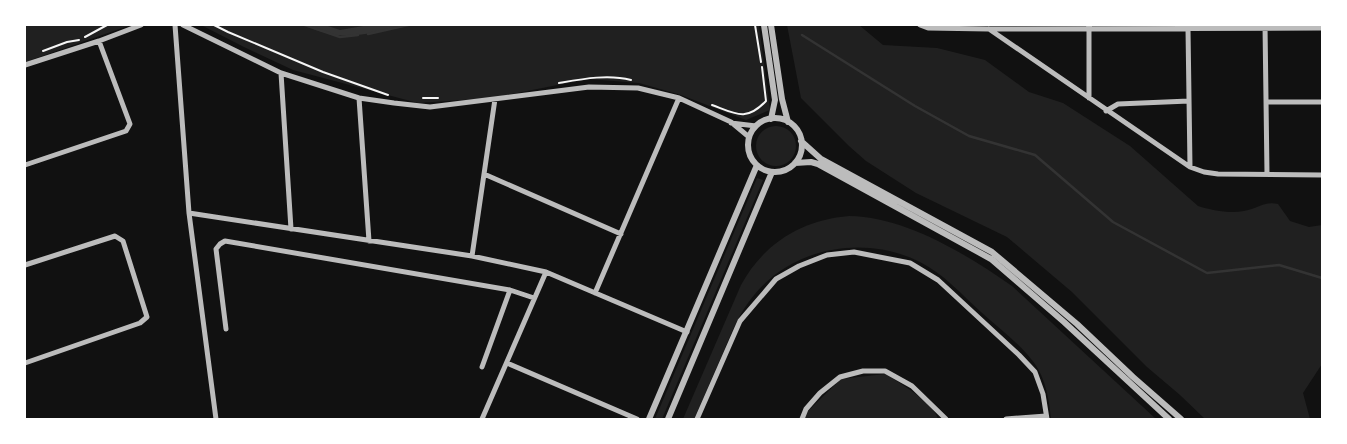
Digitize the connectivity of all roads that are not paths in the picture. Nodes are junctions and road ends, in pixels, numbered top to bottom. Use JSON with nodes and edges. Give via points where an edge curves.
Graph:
{"nodes":[{"id":1,"x":141,"y":25,"type":"edge"},
{"id":2,"x":175,"y":25,"type":"edge"},
{"id":3,"x":183,"y":25,"type":"edge"},
{"id":4,"x":764,"y":25,"type":"edge"},
{"id":5,"x":771,"y":25,"type":"edge"},
{"id":6,"x":920,"y":25,"type":"edge"},
{"id":7,"x":988,"y":27,"type":"edge"},
{"id":8,"x":1089,"y":27,"type":"edge"},
{"id":9,"x":1159,"y":27,"type":"edge"},
{"id":10,"x":1265,"y":27,"type":"edge"},
{"id":11,"x":1322,"y":28,"type":"edge"},
{"id":12,"x":1188,"y":29,"type":"junction"},
{"id":13,"x":99,"y":41,"type":"junction"},
{"id":14,"x":25,"y":65,"type":"edge"},
{"id":15,"x":281,"y":74,"type":"junction"},
{"id":16,"x":359,"y":98,"type":"junction"},
{"id":17,"x":679,"y":98,"type":"junction"},
{"id":18,"x":1089,"y":98,"type":"junction"},
{"id":19,"x":495,"y":99,"type":"junction"},
{"id":20,"x":1189,"y":101,"type":"junction"},
{"id":21,"x":1266,"y":102,"type":"junction"},
{"id":22,"x":1322,"y":102,"type":"edge"},
{"id":23,"x":1106,"y":110,"type":"junction"},
{"id":24,"x":771,"y":119,"type":"junction"},
{"id":25,"x":730,"y":122,"type":"junction"},
{"id":26,"x":788,"y":122,"type":"junction"},
{"id":27,"x":756,"y":126,"type":"junction"},
{"id":28,"x":750,"y":137,"type":"junction"},
{"id":29,"x":801,"y":142,"type":"junction"},
{"id":30,"x":795,"y":163,"type":"junction"},
{"id":31,"x":25,"y":165,"type":"edge"},
{"id":32,"x":757,"y":165,"type":"junction"},
{"id":33,"x":1190,"y":167,"type":"junction"},
{"id":34,"x":772,"y":172,"type":"junction"},
{"id":35,"x":484,"y":174,"type":"junction"},
{"id":36,"x":1267,"y":174,"type":"junction"},
{"id":37,"x":1322,"y":175,"type":"edge"},
{"id":38,"x":189,"y":213,"type":"junction"},
{"id":39,"x":291,"y":229,"type":"junction"},
{"id":40,"x":621,"y":234,"type":"junction"},
{"id":41,"x":369,"y":241,"type":"junction"},
{"id":42,"x":472,"y":256,"type":"junction"},
{"id":43,"x":25,"y":266,"type":"edge"},
{"id":44,"x":546,"y":272,"type":"junction"},
{"id":45,"x":510,"y":290,"type":"junction"},
{"id":46,"x":595,"y":293,"type":"junction"},
{"id":47,"x":534,"y":298,"type":"junction"},
{"id":48,"x":226,"y":329,"type":"dead end"},
{"id":49,"x":686,"y":332,"type":"junction"},
{"id":50,"x":25,"y":362,"type":"edge"},
{"id":51,"x":506,"y":363,"type":"junction"},
{"id":52,"x":482,"y":367,"type":"dead end"},
{"id":53,"x":1046,"y":418,"type":"edge"},
{"id":54,"x":216,"y":419,"type":"edge"},
{"id":55,"x":482,"y":419,"type":"edge"},
{"id":56,"x":637,"y":419,"type":"edge"},
{"id":57,"x":649,"y":419,"type":"edge"},
{"id":58,"x":668,"y":419,"type":"edge"},
{"id":59,"x":697,"y":419,"type":"edge"},
{"id":60,"x":802,"y":419,"type":"edge"},
{"id":61,"x":946,"y":419,"type":"edge"},
{"id":62,"x":1006,"y":419,"type":"edge"},
{"id":63,"x":1170,"y":419,"type":"edge"},
{"id":64,"x":1181,"y":419,"type":"edge"}],
"edges":[{"from":1,"to":13,"type":"street"},
{"from":2,"to":38,"type":"street"},
{"from":3,"to":15,"type":"street"},
{"from":4,"to":24,"type":"street","via":[[775,100]]},
{"from":5,"to":26,"type":"street"},
{"from":6,"to":7,"type":"street","via":[[928,28]]},
{"from":7,"to":8,"type":"street"},
{"from":7,"to":18,"type":"street"},
{"from":8,"to":9,"type":"street"},
{"from":8,"to":18,"type":"street"},
{"from":9,"to":12,"type":"street"},
{"from":10,"to":11,"type":"street"},
{"from":10,"to":12,"type":"street"},
{"from":10,"to":21,"type":"street"},
{"from":12,"to":20,"type":"street"},
{"from":13,"to":14,"type":"street"},
{"from":13,"to":31,"type":"street","via":[[130,124],[126,131]]},
{"from":15,"to":16,"type":"street"},
{"from":15,"to":39,"type":"street"},
{"from":16,"to":19,"type":"street","via":[[430,106]]},
{"from":16,"to":41,"type":"street"},
{"from":17,"to":19,"type":"street","via":[[638,88],[589,87]]},
{"from":17,"to":25,"type":"street"},
{"from":17,"to":40,"type":"street"},
{"from":18,"to":23,"type":"street"},
{"from":19,"to":35,"type":"street"},
{"from":20,"to":23,"type":"street","via":[[1118,104]]},
{"from":20,"to":33,"type":"street"},
{"from":21,"to":22,"type":"street"},
{"from":21,"to":36,"type":"street"},
{"from":23,"to":33,"type":"street"},
{"from":24,"to":26,"type":"street"},
{"from":24,"to":27,"type":"street"},
{"from":25,"to":27,"type":"street"},
{"from":25,"to":28,"type":"street"},
{"from":26,"to":29,"type":"street","via":[[797,130]]},
{"from":27,"to":28,"type":"street"},
{"from":28,"to":32,"type":"street","via":[[749,152]]},
{"from":29,"to":30,"type":"street"},
{"from":29,"to":64,"type":"street","via":[[821,159],[992,252]]},
{"from":30,"to":34,"type":"street","via":[[784,170]]},
{"from":30,"to":63,"type":"street","via":[[818,164],[991,259]]},
{"from":32,"to":34,"type":"street"},
{"from":32,"to":49,"type":"street"},
{"from":33,"to":36,"type":"street","via":[[1218,174]]},
{"from":34,"to":58,"type":"street"},
{"from":35,"to":40,"type":"street"},
{"from":35,"to":42,"type":"street"},
{"from":36,"to":37,"type":"street"},
{"from":38,"to":39,"type":"street"},
{"from":38,"to":54,"type":"street"},
{"from":39,"to":41,"type":"street"},
{"from":40,"to":46,"type":"street"},
{"from":41,"to":42,"type":"street"},
{"from":42,"to":44,"type":"street"},
{"from":43,"to":50,"type":"street","via":[[115,236],[124,241],[147,317],[140,324]]},
{"from":44,"to":46,"type":"street"},
{"from":44,"to":47,"type":"street"},
{"from":45,"to":47,"type":"street"},
{"from":45,"to":48,"type":"street","via":[[225,242],[216,249]]},
{"from":45,"to":52,"type":"street"},
{"from":46,"to":49,"type":"street"},
{"from":47,"to":51,"type":"street"},
{"from":49,"to":57,"type":"street"},
{"from":51,"to":55,"type":"street"},
{"from":51,"to":56,"type":"street"},
{"from":53,"to":59,"type":"street","via":[[1044,394],[1035,372],[938,280],[910,264],[854,252],[827,256],[776,279],[740,322]]},
{"from":53,"to":62,"type":"street"},
{"from":60,"to":61,"type":"street","via":[[820,393],[840,377],[862,371],[885,371],[912,386]]}]}
